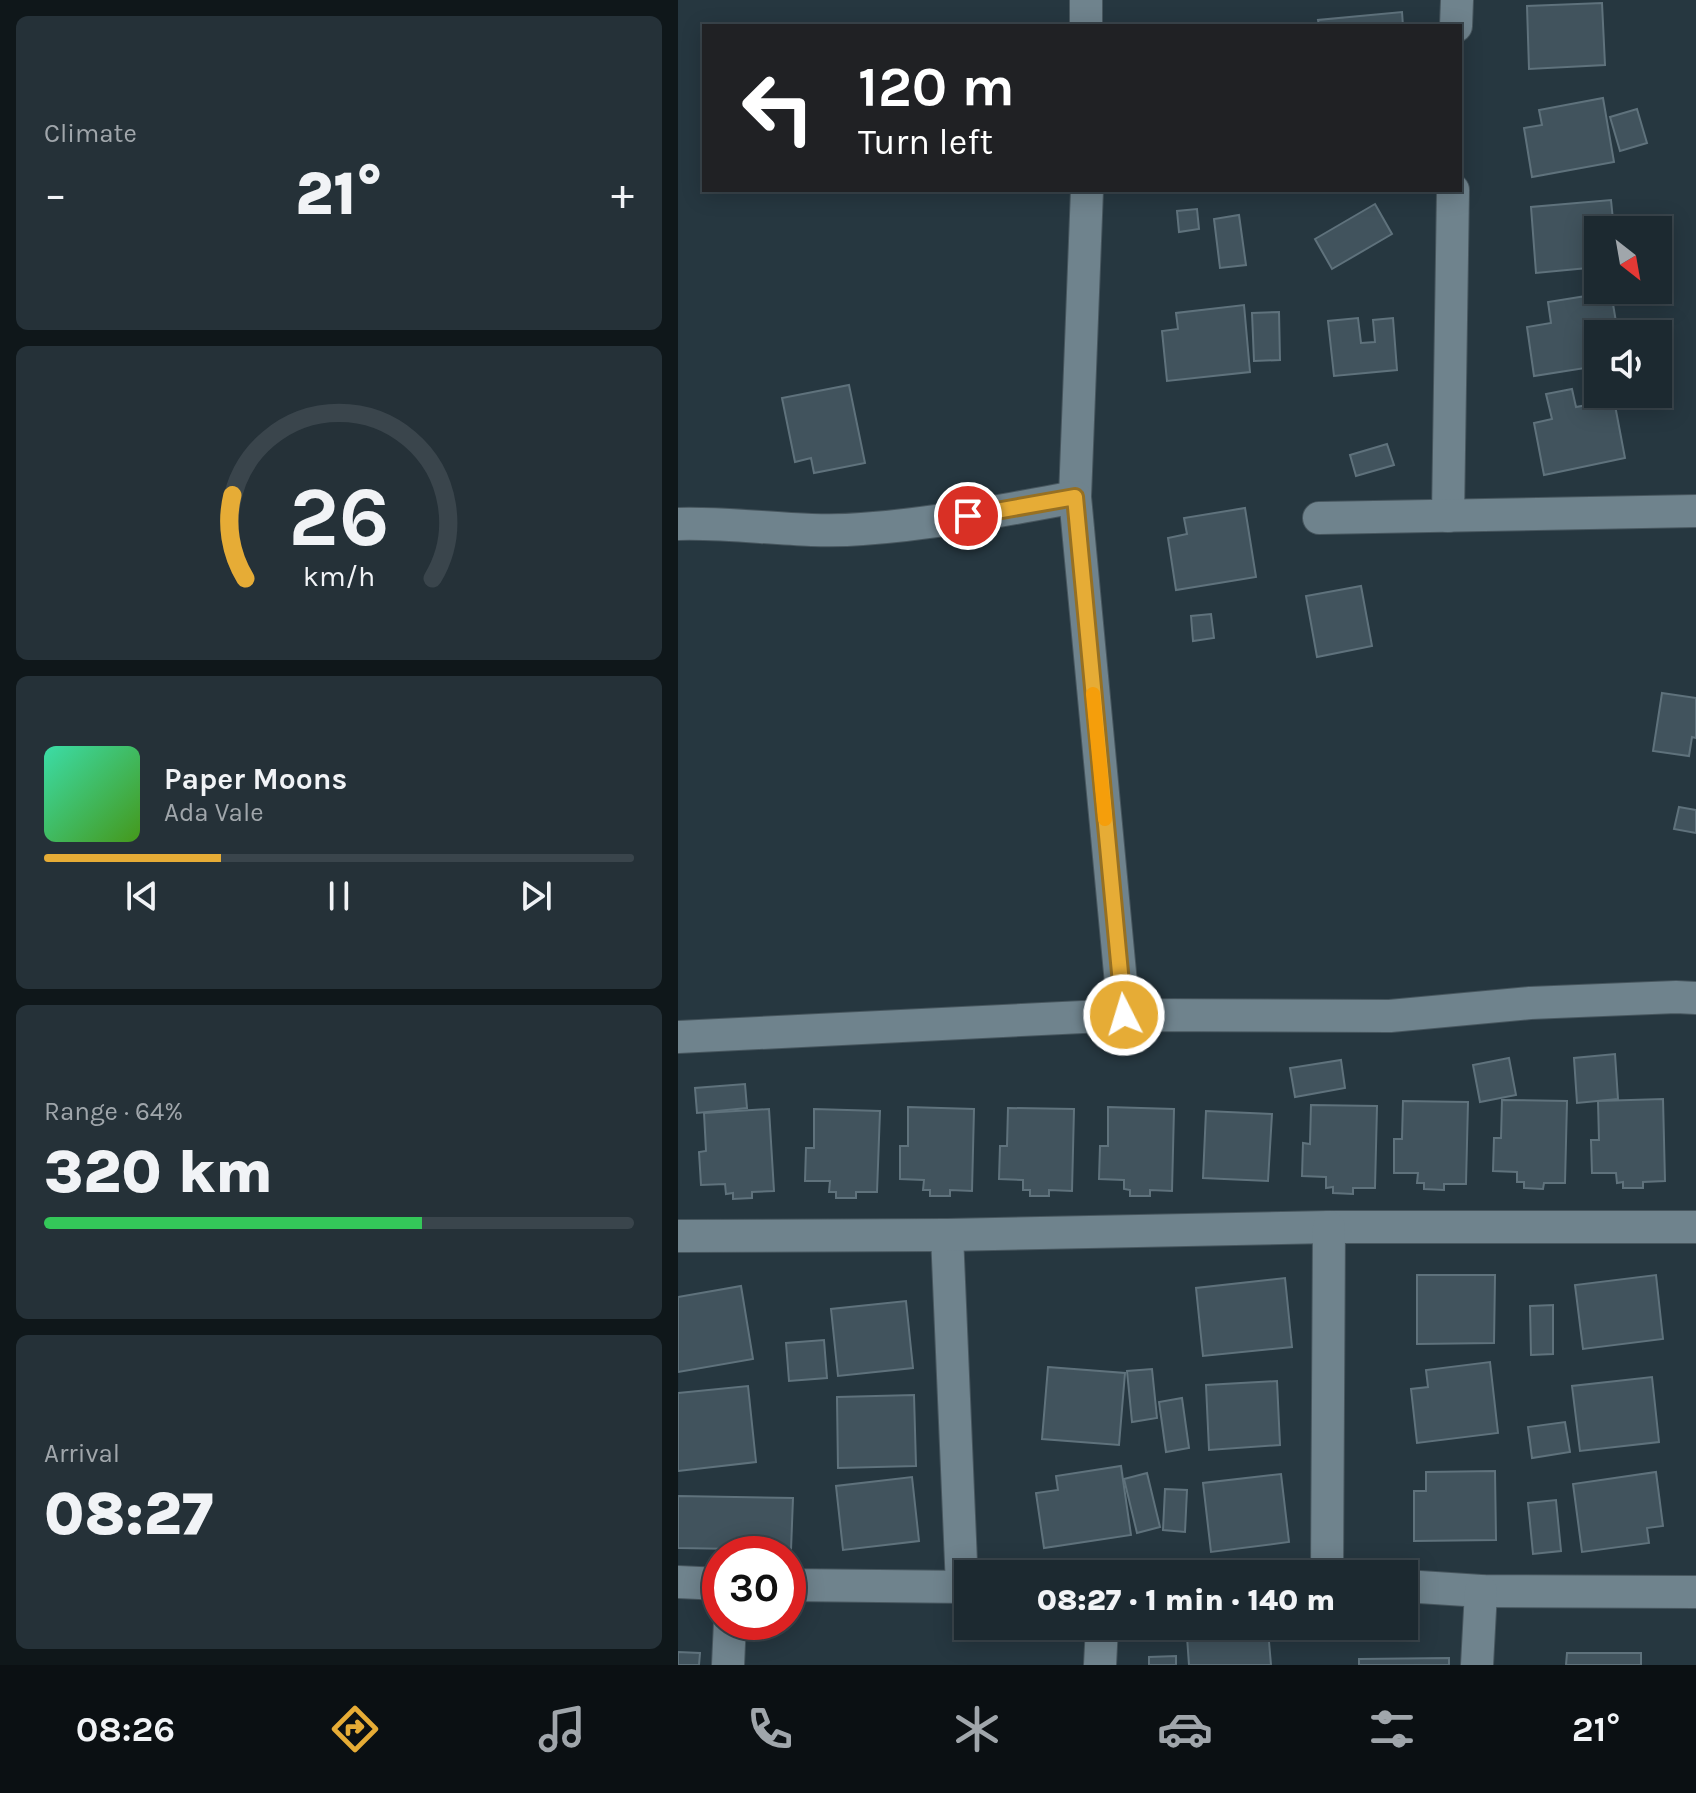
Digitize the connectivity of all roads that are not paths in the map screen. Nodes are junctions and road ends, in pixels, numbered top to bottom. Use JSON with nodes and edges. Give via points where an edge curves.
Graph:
{"nodes":[{"id":1,"x":1086,"y":0,"type":"edge"},
{"id":2,"x":1457,"y":0,"type":"edge"},
{"id":3,"x":1086,"y":24,"type":"edge"},
{"id":4,"x":1456,"y":24,"type":"edge"},
{"id":5,"x":1087,"y":192,"type":"edge"},
{"id":6,"x":1453,"y":192,"type":"edge"},
{"id":7,"x":1075,"y":497,"type":"junction"},
{"id":8,"x":1696,"y":511,"type":"edge"},
{"id":9,"x":1448,"y":516,"type":"junction"},
{"id":10,"x":1319,"y":518,"type":"dead end"},
{"id":11,"x":678,"y":524,"type":"edge"},
{"id":12,"x":1696,"y":998,"type":"edge"},
{"id":13,"x":1124,"y":1015,"type":"junction"},
{"id":14,"x":678,"y":1037,"type":"edge"},
{"id":15,"x":1329,"y":1227,"type":"junction"},
{"id":16,"x":1696,"y":1227,"type":"edge"},
{"id":17,"x":947,"y":1235,"type":"junction"},
{"id":18,"x":678,"y":1236,"type":"edge"},
{"id":19,"x":964,"y":1560,"type":"edge"},
{"id":20,"x":1327,"y":1560,"type":"edge"},
{"id":21,"x":678,"y":1582,"type":"edge"},
{"id":22,"x":702,"y":1583,"type":"edge"},
{"id":23,"x":806,"y":1585,"type":"edge"},
{"id":24,"x":954,"y":1586,"type":"edge"},
{"id":25,"x":1418,"y":1587,"type":"edge"},
{"id":26,"x":1481,"y":1591,"type":"junction"},
{"id":27,"x":1696,"y":1592,"type":"edge"},
{"id":28,"x":729,"y":1640,"type":"edge"},
{"id":29,"x":1101,"y":1640,"type":"edge"},
{"id":30,"x":728,"y":1665,"type":"edge"},
{"id":31,"x":1100,"y":1665,"type":"edge"},
{"id":32,"x":1477,"y":1665,"type":"edge"}],
"edges":[{"from":1,"to":3,"type":"street"},
{"from":2,"to":4,"type":"street"},
{"from":5,"to":7,"type":"street"},
{"from":6,"to":9,"type":"street"},
{"from":7,"to":11,"type":"street","via":[[860,529]]},
{"from":7,"to":13,"type":"street"},
{"from":8,"to":9,"type":"street"},
{"from":9,"to":10,"type":"street"},
{"from":12,"to":13,"type":"street","via":[[1530,1003],[1390,1016]]},
{"from":13,"to":14,"type":"street"},
{"from":15,"to":16,"type":"street"},
{"from":15,"to":17,"type":"street"},
{"from":15,"to":20,"type":"street"},
{"from":17,"to":18,"type":"street"},
{"from":17,"to":19,"type":"street"},
{"from":21,"to":22,"type":"street"},
{"from":23,"to":24,"type":"street"},
{"from":25,"to":26,"type":"street"},
{"from":26,"to":27,"type":"street"},
{"from":26,"to":32,"type":"street"},
{"from":28,"to":30,"type":"street"},
{"from":29,"to":31,"type":"street"}]}
